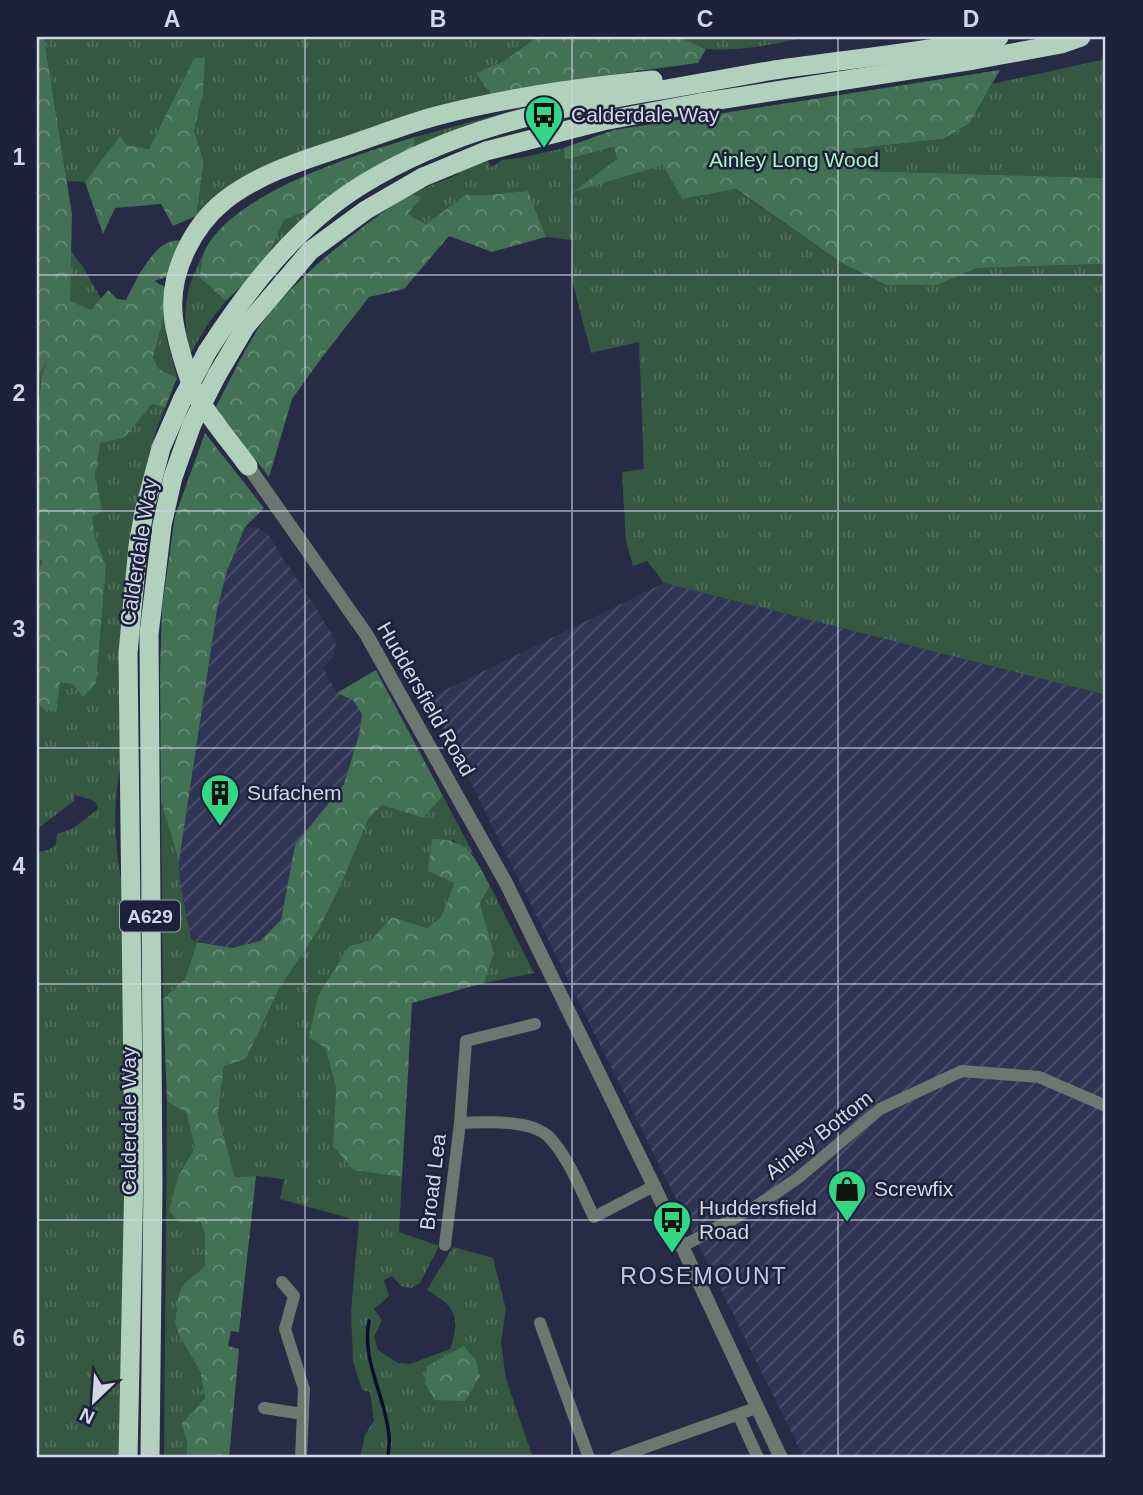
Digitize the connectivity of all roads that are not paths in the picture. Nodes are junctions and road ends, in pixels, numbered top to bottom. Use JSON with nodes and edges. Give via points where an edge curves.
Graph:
{"nodes":[{"id":1,"x":999,"y":37,"type":"edge"},
{"id":2,"x":1081,"y":37,"type":"edge"},
{"id":3,"x":772,"y":71,"type":"junction"},
{"id":4,"x":248,"y":466,"type":"joint"},
{"id":5,"x":535,"y":1024,"type":"dead end"},
{"id":6,"x":1106,"y":1106,"type":"edge"},
{"id":7,"x":460,"y":1123,"type":"junction"},
{"id":8,"x":654,"y":1186,"type":"junction"},
{"id":9,"x":445,"y":1245,"type":"dead end"},
{"id":10,"x":681,"y":1247,"type":"junction"},
{"id":11,"x":282,"y":1282,"type":"dead end"},
{"id":12,"x":540,"y":1323,"type":"dead end"},
{"id":13,"x":264,"y":1408,"type":"dead end"},
{"id":14,"x":756,"y":1408,"type":"junction"},
{"id":15,"x":303,"y":1414,"type":"junction"},
{"id":16,"x":739,"y":1416,"type":"junction"},
{"id":17,"x":128,"y":1458,"type":"edge"},
{"id":18,"x":150,"y":1458,"type":"edge"},
{"id":19,"x":301,"y":1458,"type":"edge"},
{"id":20,"x":589,"y":1458,"type":"edge"},
{"id":21,"x":615,"y":1458,"type":"edge"},
{"id":22,"x":758,"y":1458,"type":"edge"},
{"id":23,"x":780,"y":1458,"type":"edge"}],
"edges":[{"from":1,"to":3,"type":"highway","name":"Calderdale Way","number":"A629"},
{"from":2,"to":18,"type":"highway","name":"Calderdale Way","number":"A629","bridge":true,"via":[[974,60],[603,121],[486,151],[412,183],[366,210],[310,251],[246,326],[192,424],[173,477],[162,525],[149,635]]},
{"from":3,"to":4,"type":"highway","via":[[594,86],[438,115],[254,181],[223,201],[199,227],[184,254],[172,310],[197,395]]},
{"from":3,"to":17,"type":"highway","name":"Calderdale Way","number":"A629","bridge":true,"via":[[564,107],[490,126],[427,149],[358,187],[306,229],[251,287],[207,352],[182,400],[161,448],[144,512],[128,653],[134,1173]]},
{"from":4,"to":8,"type":"street","name":"Huddersfield Road","via":[[372,643],[506,883]]},
{"from":5,"to":7,"type":"street","name":"Broad Lea","via":[[466,1041]]},
{"from":6,"to":10,"type":"street","name":"Ainley Bottom","via":[[1039,1077],[962,1071],[880,1110],[766,1200]]},
{"from":7,"to":8,"type":"street","name":"Broad Lea","via":[[526,1126],[547,1135],[594,1217]]},
{"from":7,"to":9,"type":"street","name":"Broad Lea"},
{"from":8,"to":10,"type":"street","name":"Huddersfield Road"},
{"from":10,"to":14,"type":"street","name":"Huddersfield Road"},
{"from":11,"to":15,"type":"street","via":[[294,1296],[285,1329],[304,1389]]},
{"from":12,"to":20,"type":"street"},
{"from":13,"to":15,"type":"street"},
{"from":14,"to":16,"type":"street"},
{"from":14,"to":23,"type":"street","name":"Huddersfield Road"},
{"from":15,"to":19,"type":"street"},
{"from":16,"to":21,"type":"street"},
{"from":16,"to":22,"type":"street"}]}
